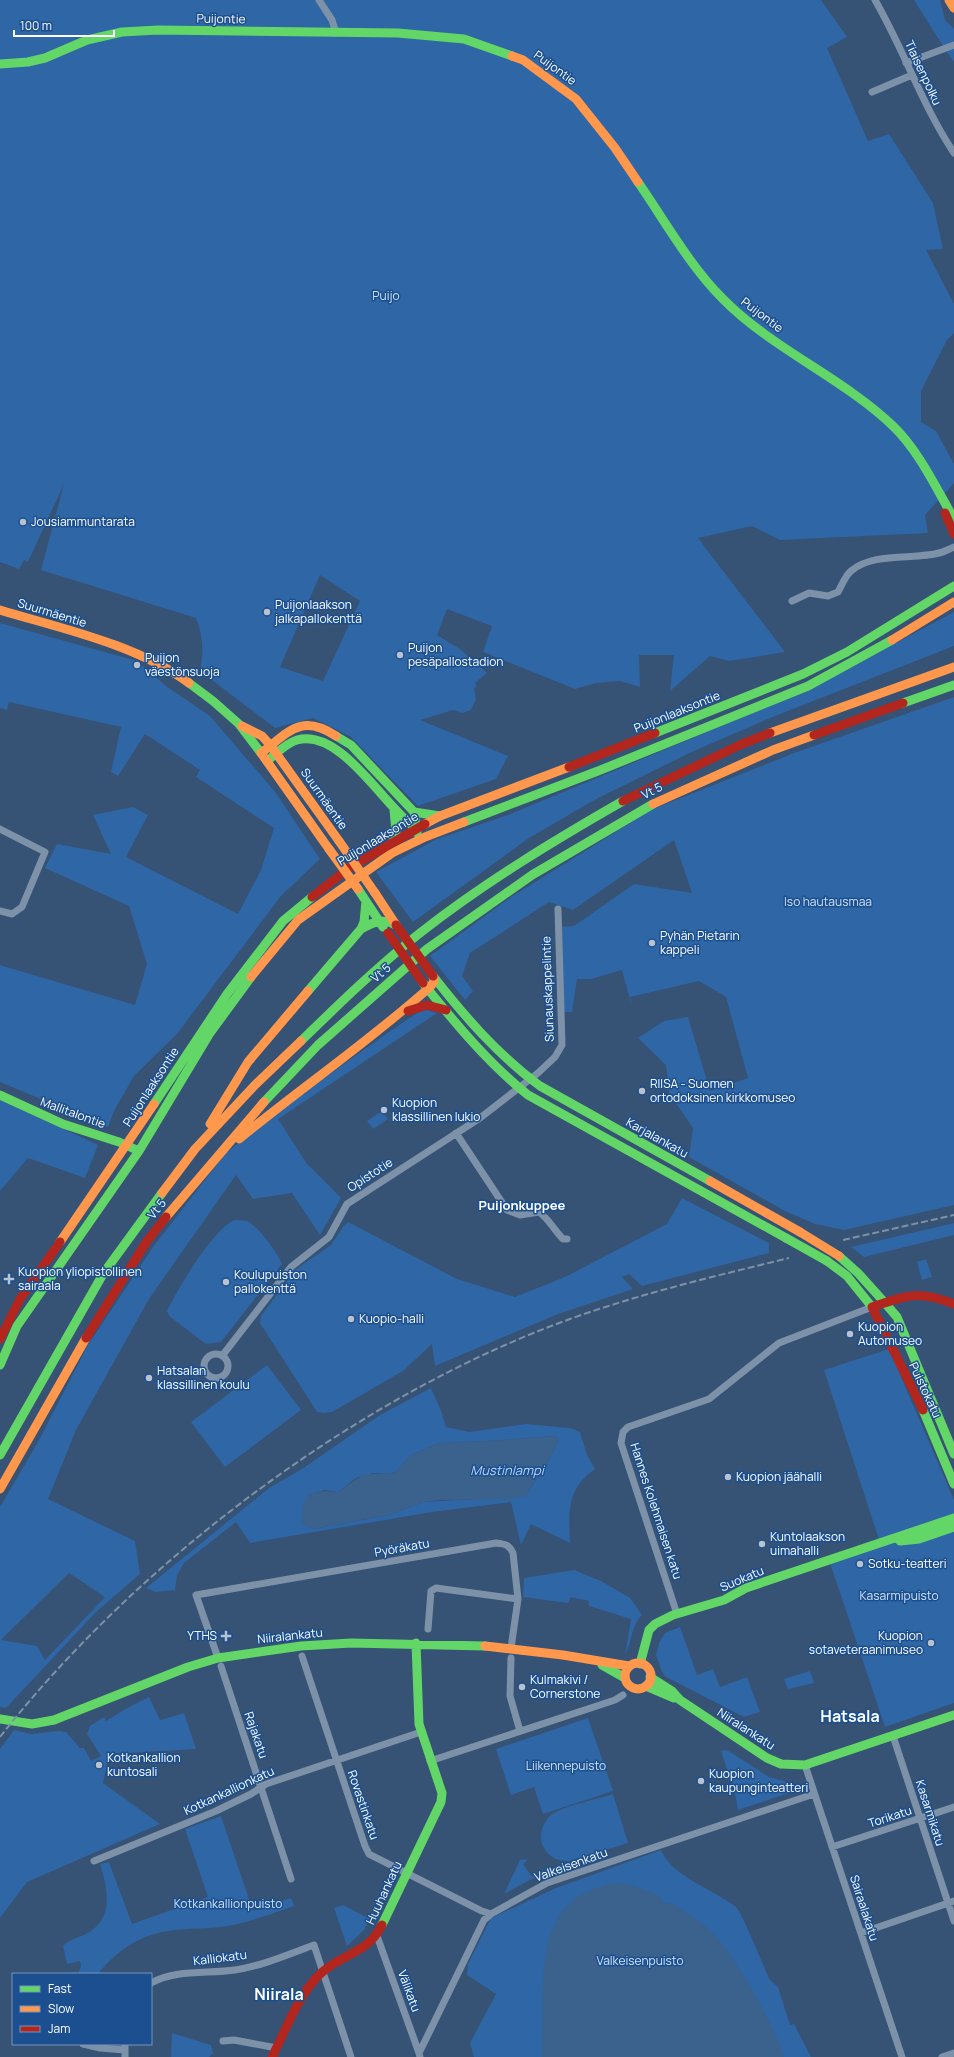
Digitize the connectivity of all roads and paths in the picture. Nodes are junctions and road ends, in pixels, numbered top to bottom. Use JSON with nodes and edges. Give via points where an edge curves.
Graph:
{"nodes":[{"id":1,"x":318,"y":0,"type":"edge"},
{"id":2,"x":875,"y":0,"type":"edge"},
{"id":3,"x":949,"y":0,"type":"edge"},
{"id":4,"x":954,"y":8,"type":"edge"},
{"id":5,"x":336,"y":33,"type":"junction"},
{"id":6,"x":954,"y":45,"type":"edge"},
{"id":7,"x":906,"y":63,"type":"junction"},
{"id":8,"x":0,"y":64,"type":"edge"},
{"id":9,"x":912,"y":75,"type":"junction"},
{"id":10,"x":872,"y":92,"type":"dead end"},
{"id":11,"x":954,"y":154,"type":"edge"},
{"id":12,"x":931,"y":480,"type":"junction"},
{"id":13,"x":954,"y":519,"type":"edge"},
{"id":14,"x":954,"y":534,"type":"edge"},
{"id":15,"x":954,"y":547,"type":"edge"},
{"id":16,"x":954,"y":586,"type":"edge"},
{"id":17,"x":792,"y":601,"type":"dead end"},
{"id":18,"x":954,"y":602,"type":"edge"},
{"id":19,"x":0,"y":610,"type":"edge"},
{"id":20,"x":954,"y":667,"type":"edge"},
{"id":21,"x":954,"y":685,"type":"edge"},
{"id":22,"x":240,"y":725,"type":"junction"},
{"id":23,"x":271,"y":746,"type":"junction"},
{"id":24,"x":261,"y":753,"type":"junction"},
{"id":25,"x":277,"y":754,"type":"junction"},
{"id":26,"x":267,"y":761,"type":"junction"},
{"id":27,"x":394,"y":810,"type":"junction"},
{"id":28,"x":414,"y":812,"type":"junction"},
{"id":29,"x":440,"y":816,"type":"junction"},
{"id":30,"x":0,"y":829,"type":"edge"},
{"id":31,"x":418,"y":834,"type":"junction"},
{"id":32,"x":393,"y":841,"type":"junction"},
{"id":33,"x":366,"y":901,"type":"junction"},
{"id":34,"x":558,"y":909,"type":"dead end"},
{"id":35,"x":0,"y":911,"type":"edge"},
{"id":36,"x":379,"y":921,"type":"junction"},
{"id":37,"x":396,"y":925,"type":"junction"},
{"id":38,"x":361,"y":929,"type":"junction"},
{"id":39,"x":433,"y":976,"type":"junction"},
{"id":40,"x":425,"y":986,"type":"junction"},
{"id":41,"x":446,"y":1010,"type":"junction"},
{"id":42,"x":399,"y":1014,"type":"junction"},
{"id":43,"x":530,"y":1079,"type":"junction"},
{"id":44,"x":520,"y":1088,"type":"junction"},
{"id":45,"x":0,"y":1095,"type":"edge"},
{"id":46,"x":456,"y":1133,"type":"junction"},
{"id":47,"x":128,"y":1144,"type":"junction"},
{"id":48,"x":195,"y":1149,"type":"junction"},
{"id":49,"x":139,"y":1151,"type":"junction"},
{"id":50,"x":214,"y":1159,"type":"junction"},
{"id":51,"x":567,"y":1239,"type":"dead end"},
{"id":52,"x":885,"y":1303,"type":"junction"},
{"id":53,"x":954,"y":1304,"type":"edge"},
{"id":54,"x":872,"y":1307,"type":"junction"},
{"id":55,"x":0,"y":1339,"type":"edge"},
{"id":56,"x":222,"y":1356,"type":"dead end"},
{"id":57,"x":0,"y":1365,"type":"edge"},
{"id":58,"x":954,"y":1454,"type":"edge"},
{"id":59,"x":0,"y":1455,"type":"edge"},
{"id":60,"x":954,"y":1484,"type":"edge"},
{"id":61,"x":0,"y":1488,"type":"edge"},
{"id":62,"x":954,"y":1518,"type":"edge"},
{"id":63,"x":954,"y":1527,"type":"edge"},
{"id":64,"x":880,"y":1543,"type":"junction"},
{"id":65,"x":196,"y":1595,"type":"joint"},
{"id":66,"x":518,"y":1599,"type":"junction"},
{"id":67,"x":677,"y":1614,"type":"junction"},
{"id":68,"x":428,"y":1629,"type":"dead end"},
{"id":69,"x":416,"y":1643,"type":"junction"},
{"id":70,"x":511,"y":1648,"type":"junction"},
{"id":71,"x":302,"y":1656,"type":"dead end"},
{"id":72,"x":511,"y":1658,"type":"dead end"},
{"id":73,"x":220,"y":1662,"type":"junction"},
{"id":74,"x":594,"y":1662,"type":"junction"},
{"id":75,"x":640,"y":1664,"type":"junction"},
{"id":76,"x":629,"y":1666,"type":"junction"},
{"id":77,"x":650,"y":1677,"type":"junction"},
{"id":78,"x":625,"y":1678,"type":"junction"},
{"id":79,"x":646,"y":1686,"type":"junction"},
{"id":80,"x":622,"y":1695,"type":"dead end"},
{"id":81,"x":680,"y":1700,"type":"junction"},
{"id":82,"x":954,"y":1715,"type":"edge"},
{"id":83,"x":0,"y":1719,"type":"edge"},
{"id":84,"x":520,"y":1731,"type":"junction"},
{"id":85,"x":421,"y":1732,"type":"junction"},
{"id":86,"x":893,"y":1736,"type":"junction"},
{"id":87,"x":336,"y":1760,"type":"junction"},
{"id":88,"x":430,"y":1761,"type":"junction"},
{"id":89,"x":805,"y":1765,"type":"junction"},
{"id":90,"x":262,"y":1786,"type":"junction"},
{"id":91,"x":814,"y":1794,"type":"junction"},
{"id":92,"x":954,"y":1807,"type":"edge"},
{"id":93,"x":920,"y":1818,"type":"junction"},
{"id":94,"x":832,"y":1847,"type":"junction"},
{"id":95,"x":94,"y":1860,"type":"dead end"},
{"id":96,"x":407,"y":1874,"type":"junction"},
{"id":97,"x":291,"y":1879,"type":"dead end"},
{"id":98,"x":951,"y":1902,"type":"edge"},
{"id":99,"x":491,"y":1914,"type":"junction"},
{"id":100,"x":954,"y":1921,"type":"edge"},
{"id":101,"x":861,"y":1933,"type":"junction"},
{"id":102,"x":377,"y":1936,"type":"junction"},
{"id":103,"x":323,"y":1971,"type":"junction"},
{"id":104,"x":152,"y":1983,"type":"edge"},
{"id":105,"x":223,"y":2041,"type":"dead end"},
{"id":106,"x":87,"y":2045,"type":"edge"},
{"id":107,"x":277,"y":2048,"type":"junction"},
{"id":108,"x":125,"y":2050,"type":"edge"},
{"id":109,"x":954,"y":2053,"type":"edge"},
{"id":110,"x":420,"y":2055,"type":"edge"},
{"id":111,"x":272,"y":2057,"type":"edge"},
{"id":112,"x":351,"y":2057,"type":"edge"},
{"id":113,"x":902,"y":2057,"type":"edge"},
{"id":114,"x":942,"y":2057,"type":"edge"}],
"edges":[{"from":1,"to":5,"type":"street","via":[[332,20]]},
{"from":2,"to":7,"type":"street","name":"Tiaisenpolku"},
{"from":3,"to":4,"type":"main road"},
{"from":5,"to":8,"type":"main road","name":"Puijontie","via":[[158,30],[122,32],[87,40],[45,58]]},
{"from":5,"to":12,"type":"main road","name":"Puijontie","via":[[398,33],[464,39],[524,60],[550,79],[576,99],[615,148],[695,265],[722,299],[752,324],[893,426],[916,454]]},
{"from":6,"to":7,"type":"street"},
{"from":7,"to":9,"type":"street","name":"Tiaisenpolku"},
{"from":9,"to":10,"type":"street"},
{"from":9,"to":11,"type":"street","name":"Tiaisenpolku"},
{"from":12,"to":13,"type":"main road","name":"Puijontie"},
{"from":12,"to":14,"type":"main road","name":"Puijontie"},
{"from":15,"to":17,"type":"street","via":[[939,553],[885,558],[863,564],[852,570],[838,592],[828,596],[809,593]]},
{"from":16,"to":29,"type":"main road","name":"Puijonlaaksontie","via":[[848,652],[803,674]]},
{"from":18,"to":31,"type":"main road","name":"Puijonlaaksontie","via":[[894,639],[808,686],[598,771]]},
{"from":19,"to":22,"type":"main road","name":"Suurmäentie","via":[[84,635],[151,660],[191,684]]},
{"from":20,"to":48,"type":"main road","name":"Vt 5","via":[[742,744],[630,797],[552,842],[420,933],[287,1054]]},
{"from":21,"to":50,"type":"main road","name":"Vt 5","via":[[828,729],[660,800],[532,875],[427,949],[357,1009],[286,1078]]},
{"from":22,"to":23,"type":"main road","name":"Suurmäentie","via":[[262,736]]},
{"from":22,"to":24,"type":"main road","name":"Suurmäentie"},
{"from":23,"to":24,"type":"main road"},
{"from":23,"to":25,"type":"main road","name":"Suurmäentie"},
{"from":23,"to":28,"type":"main road","via":[[296,727],[310,724],[329,731],[351,745]]},
{"from":24,"to":26,"type":"main road","name":"Suurmäentie"},
{"from":25,"to":26,"type":"main road"},
{"from":25,"to":27,"type":"main road","via":[[296,740],[311,738],[325,741],[358,767]]},
{"from":25,"to":37,"type":"main road","name":"Suurmäentie","bridge":true},
{"from":26,"to":33,"type":"main road","name":"Suurmäentie","bridge":true},
{"from":27,"to":31,"type":"main road"},
{"from":27,"to":32,"type":"main road","via":[[396,826]]},
{"from":28,"to":29,"type":"main road"},
{"from":28,"to":31,"type":"main road"},
{"from":29,"to":31,"type":"main road","name":"Puijonlaaksontie"},
{"from":30,"to":35,"type":"street","via":[[45,852],[22,907],[12,914]]},
{"from":31,"to":32,"type":"main road","name":"Puijonlaaksontie"},
{"from":31,"to":49,"type":"main road","name":"Puijonlaaksontie","via":[[298,920],[260,965],[210,1033]]},
{"from":32,"to":47,"type":"main road","name":"Puijonlaaksontie","via":[[349,868],[283,921],[227,994]]},
{"from":33,"to":36,"type":"main road","name":"Suurmäentie"},
{"from":33,"to":38,"type":"main road"},
{"from":34,"to":43,"type":"street","name":"Siunauskappelintie","via":[[562,1046],[555,1057]]},
{"from":36,"to":37,"type":"main road","via":[[392,922]]},
{"from":36,"to":38,"type":"main road"},
{"from":36,"to":40,"type":"main road","name":"Suurmäentie","bridge":true},
{"from":37,"to":39,"type":"main road","name":"Suurmäentie","bridge":true},
{"from":38,"to":48,"type":"main road","via":[[248,1062]]},
{"from":39,"to":40,"type":"main road","via":[[434,981]]},
{"from":39,"to":43,"type":"main road","name":"Karjalankatu","via":[[478,1030],[516,1070]]},
{"from":40,"to":41,"type":"main road","name":"Karjalankatu"},
{"from":40,"to":42,"type":"main road"},
{"from":41,"to":42,"type":"main road","via":[[423,1004]]},
{"from":41,"to":44,"type":"main road","name":"Karjalankatu","via":[[466,1036]]},
{"from":42,"to":50,"type":"main road"},
{"from":43,"to":44,"type":"street","name":"Opistotie"},
{"from":43,"to":52,"type":"main road","name":"Karjalankatu","bridge":true,"via":[[839,1256]]},
{"from":44,"to":46,"type":"street","name":"Opistotie"},
{"from":44,"to":54,"type":"main road","name":"Karjalankatu","bridge":true,"via":[[528,1095],[827,1261],[847,1276]]},
{"from":45,"to":47,"type":"main road","name":"Mallitalontie","via":[[44,1116]]},
{"from":46,"to":51,"type":"street","via":[[507,1210],[520,1215],[539,1212],[563,1239]]},
{"from":46,"to":56,"type":"street","name":"Opistotie","via":[[347,1204],[325,1242],[291,1267]]},
{"from":47,"to":49,"type":"main road","name":"Mallitalontie"},
{"from":47,"to":55,"type":"main road","name":"Puijonlaaksontie","via":[[30,1285]]},
{"from":48,"to":59,"type":"main road","name":"Vt 5","via":[[103,1274]]},
{"from":49,"to":57,"type":"main road","name":"Puijonlaaksontie","via":[[31,1304],[17,1326]]},
{"from":50,"to":61,"type":"main road","name":"Vt 5","via":[[182,1196],[132,1264]]},
{"from":52,"to":53,"type":"main road","via":[[919,1293],[934,1295]]},
{"from":52,"to":54,"type":"main road"},
{"from":52,"to":58,"type":"main road","name":"Puistokatu","via":[[896,1317]]},
{"from":54,"to":60,"type":"main road","name":"Puistokatu","via":[[922,1408]]},
{"from":54,"to":67,"type":"street","name":"Hannes Kolehmaisen katu","via":[[779,1343],[709,1399],[628,1427],[623,1432],[622,1443]]},
{"from":62,"to":64,"type":"main road","name":"Suokatu"},
{"from":63,"to":64,"type":"main road","name":"Suokatu","via":[[919,1539]]},
{"from":64,"to":67,"type":"main road","name":"Suokatu","via":[[746,1588],[724,1600]]},
{"from":65,"to":66,"type":"street","name":"Pyöräkatu","via":[[496,1543],[510,1546],[513,1553]]},
{"from":65,"to":73,"type":"street","name":"Rajakatu"},
{"from":66,"to":68,"type":"street","via":[[436,1588],[431,1591]]},
{"from":66,"to":70,"type":"street","name":"Pyöräkatu"},
{"from":67,"to":75,"type":"main road","name":"Suokatu","via":[[652,1626]]},
{"from":69,"to":70,"type":"main road","name":"Niiralankatu"},
{"from":69,"to":73,"type":"main road","name":"Niiralankatu","via":[[329,1644],[284,1648]]},
{"from":69,"to":85,"type":"main road","via":[[417,1704]]},
{"from":70,"to":74,"type":"main road","name":"Niiralankatu"},
{"from":71,"to":87,"type":"street","name":"Rovastinkatu"},
{"from":72,"to":84,"type":"street","via":[[510,1696]]},
{"from":73,"to":83,"type":"main road","name":"Niiralankatu","via":[[188,1667],[62,1718],[32,1724]]},
{"from":73,"to":90,"type":"street","name":"Rajakatu"},
{"from":74,"to":76,"type":"main road","name":"Niiralankatu"},
{"from":74,"to":78,"type":"main road","name":"Niiralankatu"},
{"from":75,"to":76,"type":"main road"},
{"from":75,"to":77,"type":"main road","via":[[648,1670]]},
{"from":76,"to":78,"type":"main road"},
{"from":77,"to":79,"type":"main road"},
{"from":77,"to":81,"type":"main road","name":"Niiralankatu","via":[[672,1691]]},
{"from":78,"to":79,"type":"main road","via":[[632,1687]]},
{"from":79,"to":81,"type":"main road","name":"Niiralankatu"},
{"from":80,"to":84,"type":"street","via":[[615,1700]]},
{"from":81,"to":89,"type":"main road","name":"Niiralankatu","via":[[767,1758],[781,1764]]},
{"from":82,"to":86,"type":"main road"},
{"from":84,"to":88,"type":"street"},
{"from":85,"to":87,"type":"street","name":"Kotkankallionkatu"},
{"from":85,"to":88,"type":"main road"},
{"from":86,"to":89,"type":"main road"},
{"from":86,"to":93,"type":"street","name":"Kasarmikatu"},
{"from":87,"to":90,"type":"street","name":"Kotkankallionkatu"},
{"from":87,"to":96,"type":"street","name":"Rovastinkatu","via":[[369,1854]]},
{"from":88,"to":96,"type":"main road","name":"Huuhankatu","via":[[442,1797]]},
{"from":89,"to":91,"type":"street","name":"Sairaalakatu"},
{"from":90,"to":95,"type":"street","name":"Kotkankallionkatu","via":[[216,1811]]},
{"from":90,"to":97,"type":"street","name":"Rajakatu"},
{"from":91,"to":94,"type":"street","name":"Sairaalakatu"},
{"from":91,"to":99,"type":"street","name":"Valkeisenkatu","via":[[547,1883]]},
{"from":92,"to":93,"type":"street","name":"Torikatu"},
{"from":93,"to":94,"type":"street","name":"Torikatu"},
{"from":93,"to":98,"type":"street","name":"Kasarmikatu"},
{"from":94,"to":101,"type":"street","name":"Sairaalakatu"},
{"from":96,"to":99,"type":"street","name":"Rovastinkatu"},
{"from":96,"to":102,"type":"main road","name":"Huuhankatu"},
{"from":98,"to":100,"type":"street","name":"Kasarmikatu"},
{"from":98,"to":101,"type":"street"},
{"from":99,"to":110,"type":"street","name":"Valkeisenkatu","via":[[484,1920]]},
{"from":101,"to":113,"type":"street","name":"Sairaalakatu"},
{"from":102,"to":103,"type":"main road","name":"Huuhankatu","via":[[360,1951]]},
{"from":102,"to":110,"type":"street","name":"Välikatu"},
{"from":103,"to":104,"type":"street","name":"Kalliokatu","via":[[314,1945],[236,1970],[178,1974]]},
{"from":103,"to":107,"type":"main road","name":"Huuhankatu","via":[[311,1985]]},
{"from":103,"to":112,"type":"street"},
{"from":105,"to":107,"type":"street","via":[[234,2040]]},
{"from":106,"to":108,"type":"street"},
{"from":107,"to":111,"type":"main road","name":"Huuhankatu"},
{"from":109,"to":114,"type":"street"}]}
